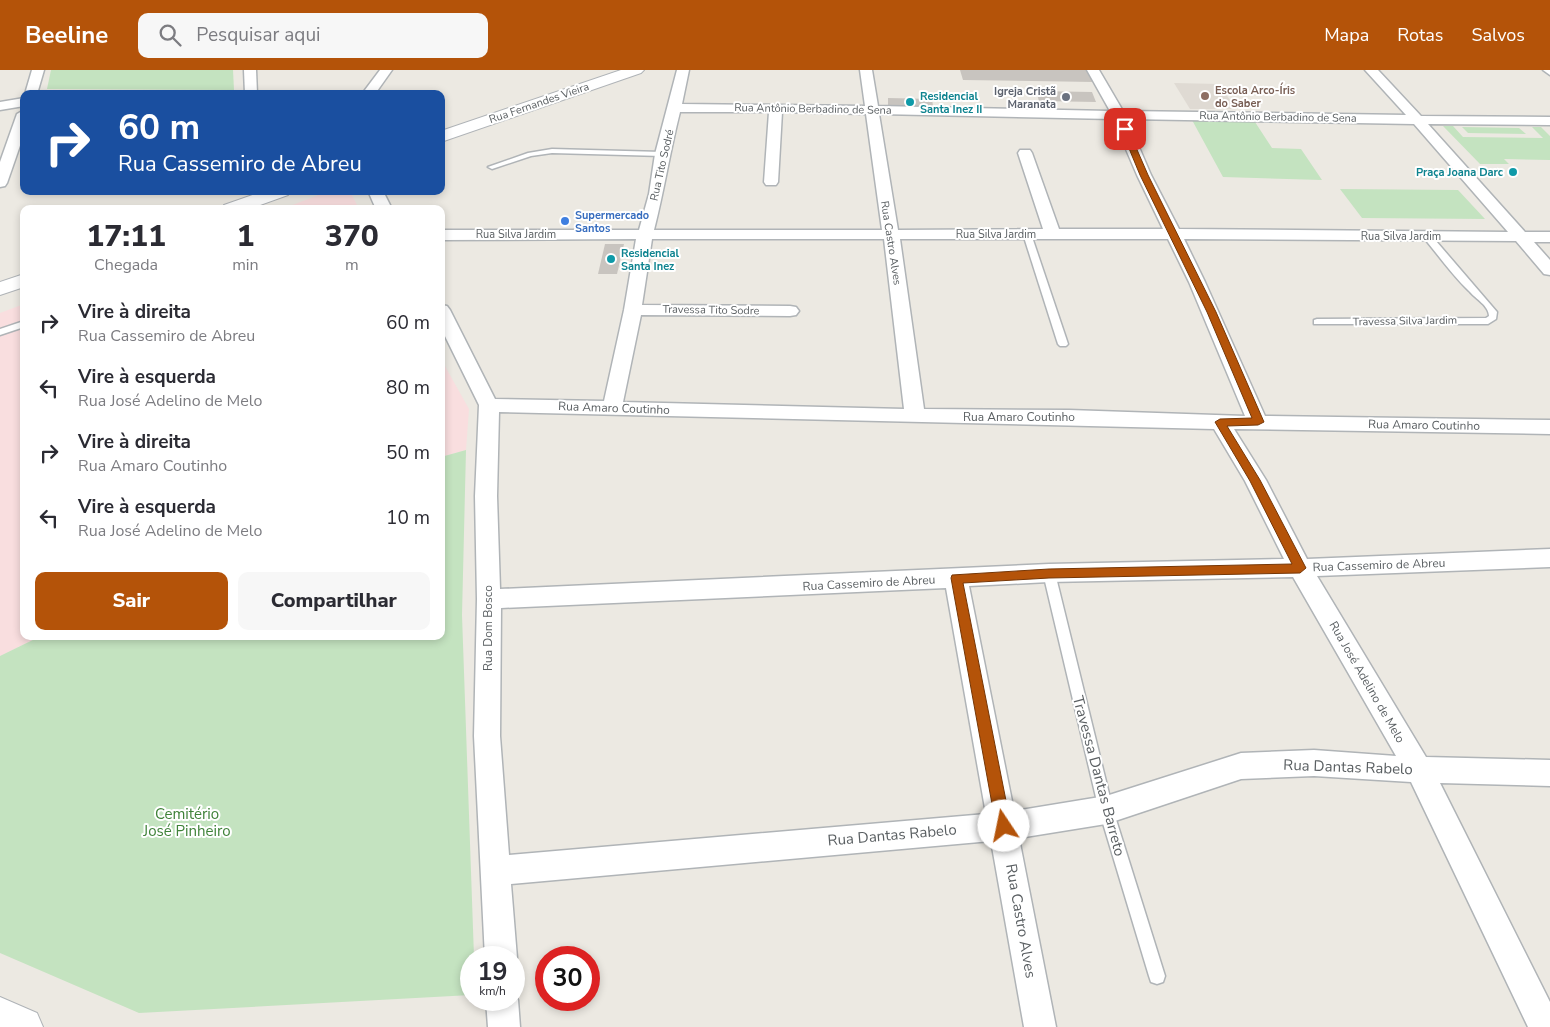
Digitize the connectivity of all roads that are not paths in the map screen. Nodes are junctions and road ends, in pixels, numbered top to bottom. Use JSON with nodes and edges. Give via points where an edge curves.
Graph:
{"nodes":[{"id":1,"x":38,"y":70,"type":"edge"},
{"id":2,"x":250,"y":70,"type":"edge"},
{"id":3,"x":386,"y":70,"type":"edge"},
{"id":4,"x":636,"y":70,"type":"edge"},
{"id":5,"x":683,"y":70,"type":"edge"},
{"id":6,"x":866,"y":70,"type":"edge"},
{"id":7,"x":1093,"y":70,"type":"edge"},
{"id":8,"x":1371,"y":70,"type":"edge"},
{"id":9,"x":32,"y":90,"type":"edge"},
{"id":10,"x":251,"y":90,"type":"edge"},
{"id":11,"x":371,"y":90,"type":"edge"},
{"id":12,"x":20,"y":103,"type":"edge"},
{"id":13,"x":0,"y":106,"type":"edge"},
{"id":14,"x":675,"y":108,"type":"junction"},
{"id":15,"x":776,"y":108,"type":"junction"},
{"id":16,"x":873,"y":111,"type":"junction"},
{"id":17,"x":1118,"y":114,"type":"junction"},
{"id":18,"x":1417,"y":119,"type":"junction"},
{"id":19,"x":1550,"y":121,"type":"edge"},
{"id":20,"x":20,"y":126,"type":"edge"},
{"id":21,"x":445,"y":136,"type":"edge"},
{"id":22,"x":1026,"y":152,"type":"dead end"},
{"id":23,"x":662,"y":154,"type":"junction"},
{"id":24,"x":492,"y":167,"type":"dead end"},
{"id":25,"x":771,"y":182,"type":"dead end"},
{"id":26,"x":0,"y":183,"type":"edge"},
{"id":27,"x":255,"y":196,"type":"edge"},
{"id":28,"x":238,"y":205,"type":"edge"},
{"id":29,"x":891,"y":234,"type":"junction"},
{"id":30,"x":1027,"y":234,"type":"junction"},
{"id":31,"x":1174,"y":234,"type":"junction"},
{"id":32,"x":445,"y":235,"type":"edge"},
{"id":33,"x":1053,"y":235,"type":"junction"},
{"id":34,"x":645,"y":236,"type":"junction"},
{"id":35,"x":1427,"y":236,"type":"junction"},
{"id":36,"x":1522,"y":237,"type":"junction"},
{"id":37,"x":1550,"y":237,"type":"edge"},
{"id":38,"x":1550,"y":270,"type":"edge"},
{"id":39,"x":20,"y":282,"type":"edge"},
{"id":40,"x":0,"y":289,"type":"edge"},
{"id":41,"x":632,"y":310,"type":"junction"},
{"id":42,"x":790,"y":311,"type":"dead end"},
{"id":43,"x":445,"y":318,"type":"edge"},
{"id":44,"x":1316,"y":322,"type":"dead end"},
{"id":45,"x":20,"y":325,"type":"edge"},
{"id":46,"x":0,"y":332,"type":"edge"},
{"id":47,"x":1063,"y":344,"type":"dead end"},
{"id":48,"x":489,"y":405,"type":"junction"},
{"id":49,"x":612,"y":407,"type":"junction"},
{"id":50,"x":914,"y":416,"type":"junction"},
{"id":51,"x":1220,"y":422,"type":"junction"},
{"id":52,"x":1258,"y":422,"type":"junction"},
{"id":53,"x":1550,"y":427,"type":"edge"},
{"id":54,"x":1550,"y":558,"type":"edge"},
{"id":55,"x":1300,"y":568,"type":"junction"},
{"id":56,"x":1049,"y":573,"type":"junction"},
{"id":57,"x":956,"y":578,"type":"junction"},
{"id":58,"x":489,"y":599,"type":"junction"},
{"id":59,"x":1419,"y":770,"type":"junction"},
{"id":60,"x":1550,"y":773,"type":"edge"},
{"id":61,"x":1106,"y":810,"type":"junction"},
{"id":62,"x":1004,"y":826,"type":"junction"},
{"id":63,"x":497,"y":871,"type":"junction"},
{"id":64,"x":500,"y":946,"type":"edge"},
{"id":65,"x":1158,"y":976,"type":"dead end"},
{"id":66,"x":503,"y":1011,"type":"edge"},
{"id":67,"x":0,"y":1017,"type":"edge"},
{"id":68,"x":22,"y":1027,"type":"edge"},
{"id":69,"x":504,"y":1027,"type":"edge"},
{"id":70,"x":1040,"y":1027,"type":"edge"},
{"id":71,"x":1545,"y":1027,"type":"edge"}],
"edges":[{"from":1,"to":9,"type":"street"},
{"from":2,"to":10,"type":"street"},
{"from":3,"to":11,"type":"street"},
{"from":4,"to":21,"type":"street","name":"Rua Fernandes Vieira"},
{"from":5,"to":14,"type":"street","name":"Rua Tito Sodré"},
{"from":6,"to":16,"type":"street","name":"Rua Castro Alves"},
{"from":7,"to":17,"type":"street"},
{"from":8,"to":18,"type":"street"},
{"from":12,"to":13,"type":"street"},
{"from":14,"to":15,"type":"street","name":"Rua Antônio Berbadino de Sena"},
{"from":14,"to":23,"type":"street","name":"Rua Tito Sodré"},
{"from":15,"to":16,"type":"street","name":"Rua Antônio Berbadino de Sena"},
{"from":15,"to":25,"type":"street"},
{"from":16,"to":17,"type":"street","name":"Rua Antônio Berbadino de Sena"},
{"from":16,"to":29,"type":"street","name":"Rua Castro Alves"},
{"from":17,"to":18,"type":"street","name":"Rua Antônio Berbadino de Sena"},
{"from":17,"to":31,"type":"street"},
{"from":18,"to":19,"type":"street","name":"Rua Antônio Berbadino de Sena"},
{"from":18,"to":36,"type":"street"},
{"from":20,"to":26,"type":"street"},
{"from":22,"to":33,"type":"street"},
{"from":23,"to":24,"type":"lane","via":[[552,151],[530,154]]},
{"from":23,"to":34,"type":"street","name":"Rua Tito Sodré"},
{"from":27,"to":28,"type":"street"},
{"from":29,"to":30,"type":"street","name":"Rua Silva Jardim"},
{"from":29,"to":34,"type":"street","name":"Rua Silva Jardim"},
{"from":29,"to":50,"type":"street","name":"Rua Castro Alves"},
{"from":30,"to":33,"type":"street","name":"Rua Silva Jardim"},
{"from":30,"to":47,"type":"lane"},
{"from":31,"to":33,"type":"street","name":"Rua Silva Jardim"},
{"from":31,"to":35,"type":"street","name":"Rua Silva Jardim"},
{"from":31,"to":52,"type":"street","via":[[1232,357]]},
{"from":32,"to":34,"type":"street","name":"Rua Silva Jardim"},
{"from":34,"to":41,"type":"street","name":"Rua Tito Sodré"},
{"from":35,"to":36,"type":"street","name":"Rua Silva Jardim"},
{"from":35,"to":44,"type":"lane","name":"Travessa Silva Jardim","via":[[1493,312],[1488,321]]},
{"from":36,"to":37,"type":"street","name":"Rua Silva Jardim"},
{"from":36,"to":38,"type":"street"},
{"from":39,"to":40,"type":"street"},
{"from":41,"to":42,"type":"street","name":"Travessa Tito Sodre"},
{"from":41,"to":49,"type":"street","name":"Rua Tito Sodré"},
{"from":43,"to":48,"type":"street","name":"Rua Dom Bosco"},
{"from":45,"to":46,"type":"lane"},
{"from":48,"to":49,"type":"street","name":"Rua Amaro Coutinho"},
{"from":48,"to":58,"type":"street","name":"Rua Dom Bosco","via":[[486,496]]},
{"from":49,"to":50,"type":"street","name":"Rua Amaro Coutinho"},
{"from":50,"to":51,"type":"street","name":"Rua Amaro Coutinho","via":[[1069,416]]},
{"from":51,"to":52,"type":"street","name":"Rua Amaro Coutinho"},
{"from":51,"to":55,"type":"street","name":"Rua José Adelino de Melo","via":[[1255,480]]},
{"from":52,"to":53,"type":"street","name":"Rua Amaro Coutinho"},
{"from":54,"to":55,"type":"street","name":"Rua Cassemiro de Abreu"},
{"from":55,"to":56,"type":"street","name":"Rua Cassemiro de Abreu"},
{"from":55,"to":59,"type":"street","name":"Rua José Adelino de Melo"},
{"from":56,"to":57,"type":"street","name":"Rua Cassemiro de Abreu"},
{"from":56,"to":61,"type":"lane","name":"Travessa Dantas Barreto"},
{"from":57,"to":58,"type":"street","name":"Rua Cassemiro de Abreu"},
{"from":57,"to":62,"type":"street","name":"Rua Castro Alves"},
{"from":58,"to":63,"type":"street","name":"Rua Dom Bosco","via":[[488,736]]},
{"from":59,"to":60,"type":"street","name":"Rua Dantas Rabelo"},
{"from":59,"to":61,"type":"street","name":"Rua Dantas Rabelo","via":[[1314,763],[1241,766]]},
{"from":59,"to":71,"type":"street","name":"Rua José Adelino de Melo"},
{"from":61,"to":62,"type":"street","name":"Rua Dantas Rabelo"},
{"from":61,"to":65,"type":"lane","name":"Travessa Dantas Barreto"},
{"from":62,"to":63,"type":"street","name":"Rua Dantas Rabelo"},
{"from":62,"to":70,"type":"street","name":"Rua Castro Alves"},
{"from":63,"to":64,"type":"street","name":"Rua Dom Bosco"},
{"from":66,"to":69,"type":"street"},
{"from":67,"to":68,"type":"street"}]}
